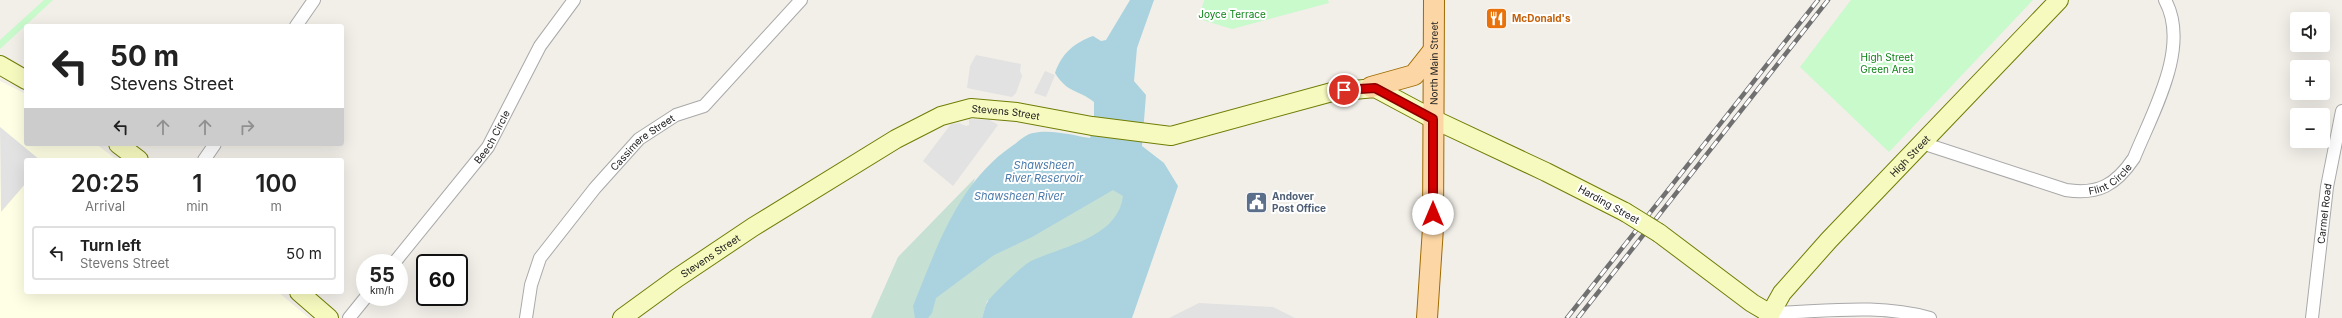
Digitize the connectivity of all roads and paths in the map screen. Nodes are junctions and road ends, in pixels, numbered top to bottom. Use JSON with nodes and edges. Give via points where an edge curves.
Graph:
{"nodes":[{"id":1,"x":314,"y":0,"type":"edge"},
{"id":2,"x":574,"y":0,"type":"edge"},
{"id":3,"x":802,"y":0,"type":"edge"},
{"id":4,"x":1434,"y":0,"type":"edge"},
{"id":5,"x":2059,"y":0,"type":"edge"},
{"id":6,"x":2165,"y":0,"type":"edge"},
{"id":7,"x":297,"y":24,"type":"edge"},
{"id":8,"x":1434,"y":51,"type":"junction"},
{"id":9,"x":0,"y":65,"type":"edge"},
{"id":10,"x":24,"y":79,"type":"edge"},
{"id":11,"x":1371,"y":87,"type":"junction"},
{"id":12,"x":2342,"y":111,"type":"edge"},
{"id":13,"x":1433,"y":119,"type":"junction"},
{"id":14,"x":1922,"y":143,"type":"junction"},
{"id":15,"x":120,"y":146,"type":"edge"},
{"id":16,"x":214,"y":146,"type":"edge"},
{"id":17,"x":136,"y":158,"type":"edge"},
{"id":18,"x":205,"y":158,"type":"edge"},
{"id":19,"x":401,"y":254,"type":"edge"},
{"id":20,"x":301,"y":294,"type":"edge"},
{"id":21,"x":359,"y":306,"type":"edge"},
{"id":22,"x":1769,"y":316,"type":"edge"},
{"id":23,"x":329,"y":318,"type":"edge"},
{"id":24,"x":349,"y":318,"type":"edge"},
{"id":25,"x":526,"y":318,"type":"edge"},
{"id":26,"x":622,"y":318,"type":"edge"},
{"id":27,"x":1427,"y":318,"type":"edge"},
{"id":28,"x":1930,"y":318,"type":"edge"},
{"id":29,"x":2312,"y":318,"type":"edge"}],
"edges":[{"from":1,"to":7,"type":"street"},
{"from":2,"to":19,"type":"street","name":"Beech Circle","via":[[540,46],[488,147]]},
{"from":3,"to":25,"type":"street","name":"Cassimere Street","via":[[704,106],[676,115],[639,139],[595,188],[540,258],[531,285]]},
{"from":4,"to":8,"type":"main road","name":"North Main Street"},
{"from":5,"to":14,"type":"main road","name":"High Street"},
{"from":6,"to":14,"type":"street","name":"Flint Circle","via":[[2174,23],[2175,43],[2172,60],[2134,158],[2126,171],[2096,192],[2066,190]]},
{"from":8,"to":11,"type":"main road","via":[[1414,75]]},
{"from":8,"to":13,"type":"main road","name":"North Main Street"},
{"from":9,"to":10,"type":"main road"},
{"from":11,"to":13,"type":"main road","name":"Stevens Street"},
{"from":11,"to":26,"type":"main road","name":"Stevens Street","via":[[1332,92],[1171,136],[992,109],[963,109],[941,116],[896,139],[753,228]]},
{"from":12,"to":29,"type":"street","name":"Carmel Road","via":[[2327,187]]},
{"from":13,"to":22,"type":"main road","name":"Harding Street","bridge":true,"via":[[1625,212],[1659,233]]},
{"from":13,"to":27,"type":"main road","name":"North Main Street","via":[[1433,228]]},
{"from":14,"to":22,"type":"main road","name":"High Street","via":[[1782,293]]},
{"from":15,"to":17,"type":"main road"},
{"from":16,"to":18,"type":"street"},
{"from":20,"to":23,"type":"main road"},
{"from":21,"to":24,"type":"street"},
{"from":22,"to":28,"type":"street","via":[[1883,309]]}]}
